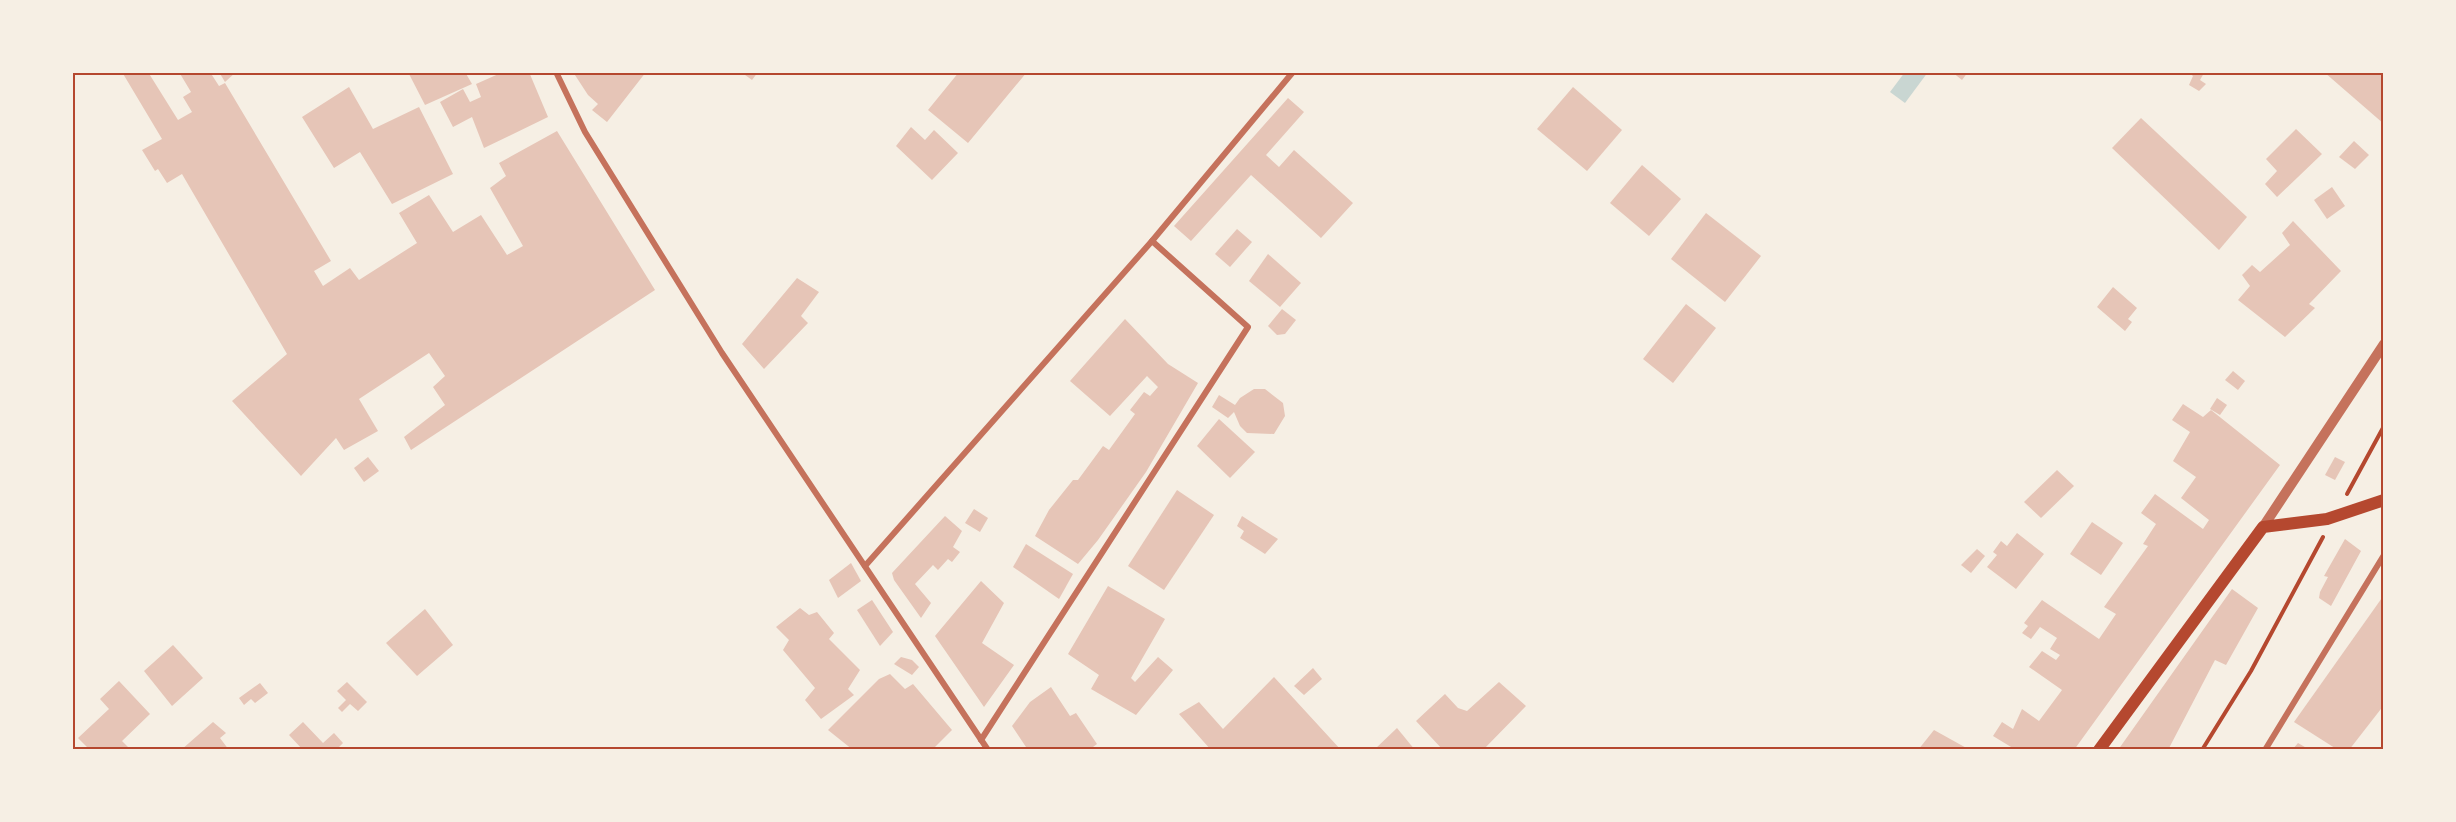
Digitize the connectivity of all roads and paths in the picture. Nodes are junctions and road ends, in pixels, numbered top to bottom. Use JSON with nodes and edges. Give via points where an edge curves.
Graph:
{"nodes":[{"id":1,"x":556,"y":72,"type":"edge"},
{"id":2,"x":1293,"y":72,"type":"edge"},
{"id":3,"x":1152,"y":241,"type":"junction"},
{"id":4,"x":2384,"y":344,"type":"edge"},
{"id":5,"x":2384,"y":426,"type":"edge"},
{"id":6,"x":2384,"y":500,"type":"edge"},
{"id":7,"x":2334,"y":518,"type":"junction"},
{"id":8,"x":2263,"y":527,"type":"junction"},
{"id":9,"x":2384,"y":555,"type":"edge"},
{"id":10,"x":866,"y":566,"type":"junction"},
{"id":11,"x":981,"y":740,"type":"junction"},
{"id":12,"x":988,"y":750,"type":"edge"},
{"id":13,"x":2100,"y":750,"type":"edge"},
{"id":14,"x":2202,"y":750,"type":"edge"},
{"id":15,"x":2265,"y":750,"type":"edge"}],
"edges":[{"from":1,"to":10,"type":"street","via":[[585,132],[710,333]]},
{"from":2,"to":3,"type":"street"},
{"from":3,"to":10,"type":"street"},
{"from":3,"to":11,"type":"street","via":[[1248,327]]},
{"from":4,"to":8,"type":"street"},
{"from":5,"to":7,"type":"path"},
{"from":6,"to":7,"type":"main road"},
{"from":7,"to":8,"type":"main road"},
{"from":7,"to":14,"type":"path","via":[[2251,671]]},
{"from":8,"to":13,"type":"main road"},
{"from":9,"to":15,"type":"street"},
{"from":10,"to":11,"type":"street"},
{"from":11,"to":12,"type":"street"}]}
